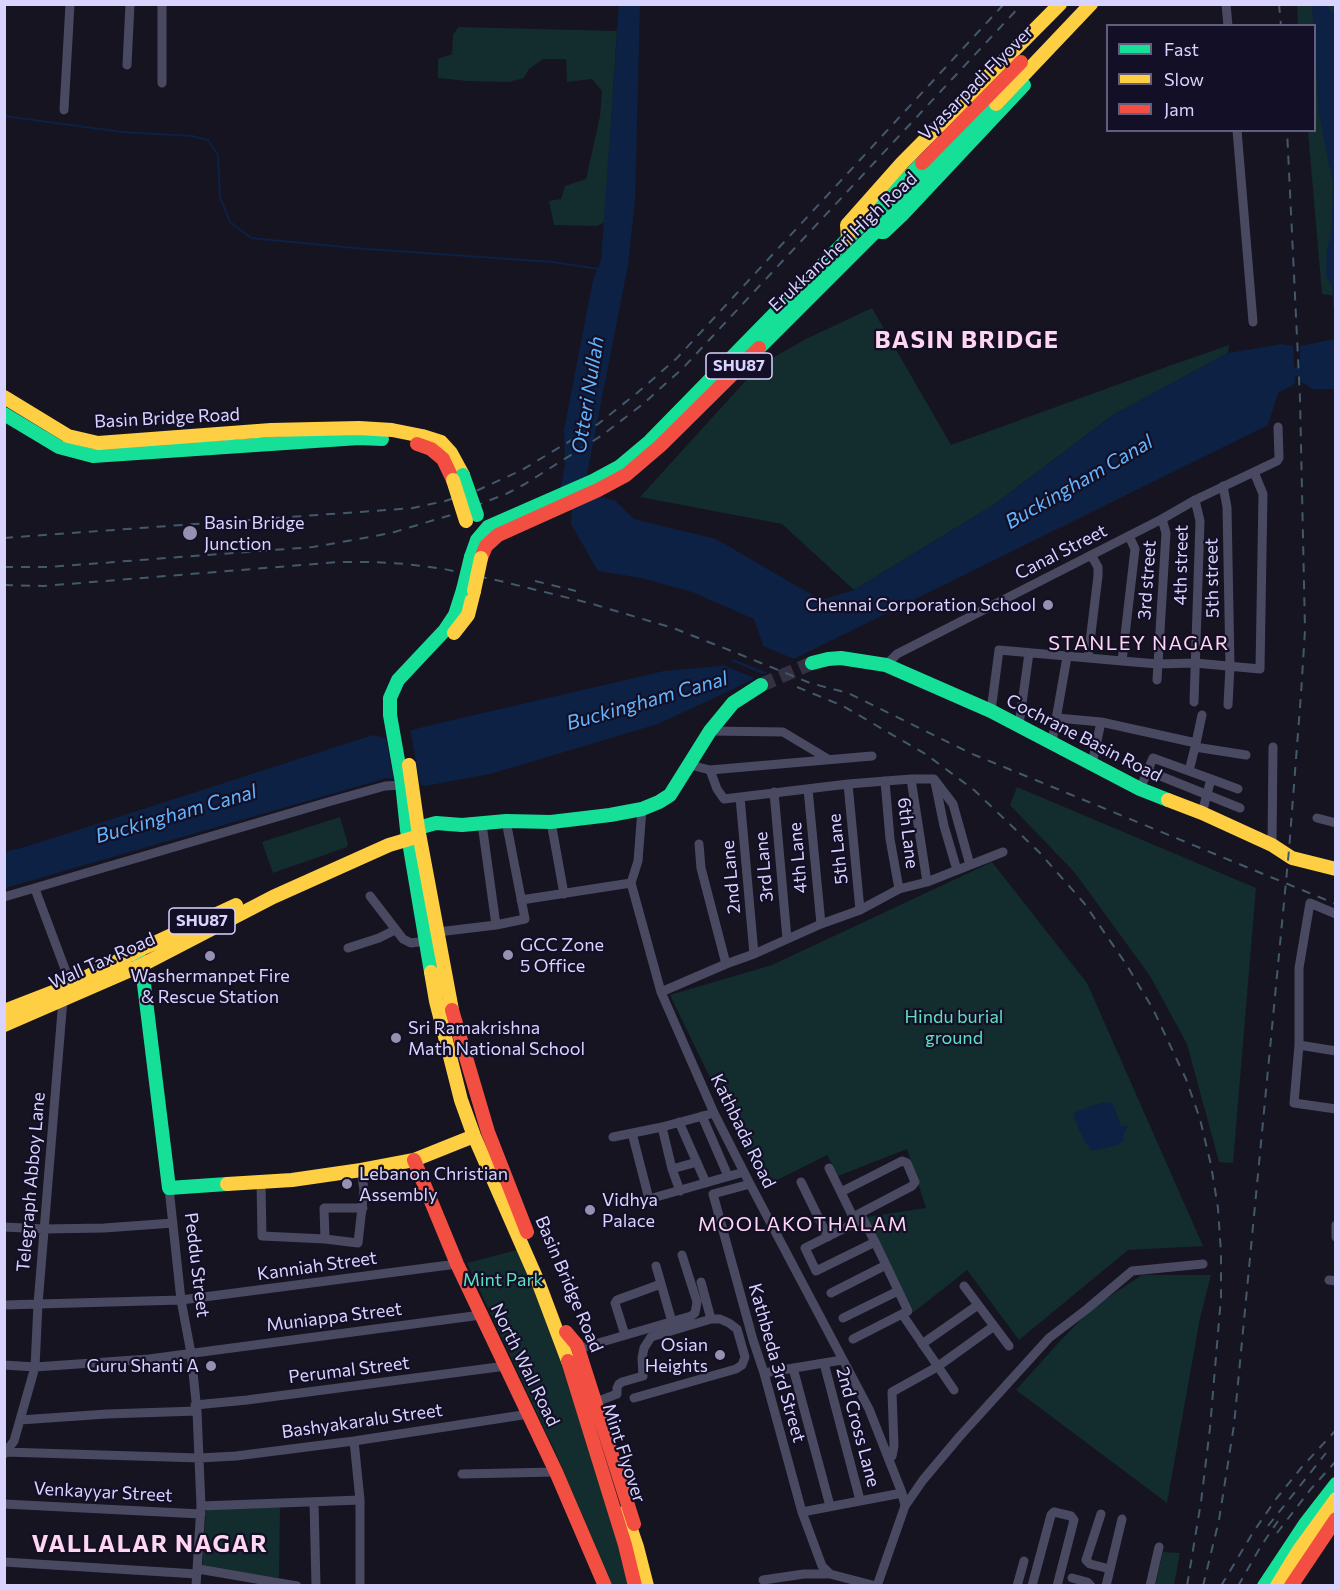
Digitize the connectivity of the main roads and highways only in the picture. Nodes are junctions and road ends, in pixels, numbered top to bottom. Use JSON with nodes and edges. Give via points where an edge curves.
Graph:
{"nodes":[{"id":1,"x":1060,"y":4,"type":"edge"},
{"id":2,"x":1078,"y":4,"type":"edge"},
{"id":3,"x":1091,"y":4,"type":"edge"},
{"id":4,"x":1099,"y":4,"type":"edge"},
{"id":5,"x":952,"y":140,"type":"junction"},
{"id":6,"x":874,"y":233,"type":"junction"},
{"id":7,"x":848,"y":238,"type":"junction"},
{"id":8,"x":4,"y":397,"type":"edge"},
{"id":9,"x":4,"y":414,"type":"edge"},
{"id":10,"x":458,"y":478,"type":"junction"},
{"id":11,"x":596,"y":486,"type":"junction"},
{"id":12,"x":561,"y":501,"type":"junction"},
{"id":13,"x":472,"y":518,"type":"junction"},
{"id":14,"x":488,"y":527,"type":"junction"},
{"id":15,"x":475,"y":555,"type":"junction"},
{"id":16,"x":812,"y":663,"type":"tunnel mouth"},
{"id":17,"x":762,"y":685,"type":"tunnel mouth"},
{"id":18,"x":414,"y":833,"type":"junction"},
{"id":19,"x":1335,"y":869,"type":"edge"},
{"id":20,"x":138,"y":951,"type":"junction"},
{"id":21,"x":142,"y":965,"type":"junction"},
{"id":22,"x":443,"y":999,"type":"junction"},
{"id":23,"x":4,"y":1011,"type":"edge"},
{"id":24,"x":4,"y":1024,"type":"edge"},
{"id":25,"x":474,"y":1136,"type":"junction"},
{"id":26,"x":414,"y":1160,"type":"junction"},
{"id":27,"x":566,"y":1332,"type":"junction"},
{"id":28,"x":566,"y":1357,"type":"joint"},
{"id":29,"x":574,"y":1370,"type":"junction"},
{"id":30,"x":1335,"y":1484,"type":"edge"},
{"id":31,"x":1335,"y":1500,"type":"edge"},
{"id":32,"x":1335,"y":1519,"type":"edge"},
{"id":33,"x":605,"y":1586,"type":"edge"},
{"id":34,"x":635,"y":1586,"type":"edge"},
{"id":35,"x":647,"y":1586,"type":"edge"},
{"id":36,"x":652,"y":1586,"type":"edge"},
{"id":37,"x":1264,"y":1586,"type":"edge"},
{"id":38,"x":1276,"y":1586,"type":"edge"},
{"id":39,"x":1291,"y":1586,"type":"edge"}],
"edges":[{"from":1,"to":7,"type":"main road","name":"Erukkancheri High Road","via":[[902,163],[847,225]]},
{"from":2,"to":5,"type":"main road","name":"Vyasarpadi Flyover","number":"SHU87"},
{"from":3,"to":5,"type":"main road","name":"Vyasarpadi Flyover","number":"SHU87"},
{"from":4,"to":6,"type":"main road","name":"Erukkancheri High Road","via":[[902,215],[884,232]]},
{"from":5,"to":6,"type":"main road","name":"Vyasarpadi Flyover","number":"SHU87"},
{"from":5,"to":7,"type":"main road","name":"Vyasarpadi Flyover","number":"SHU87"},
{"from":6,"to":11,"type":"main road","name":"Erukkancheri High Road","number":"SHU87","via":[[660,446],[626,476]]},
{"from":7,"to":11,"type":"main road","name":"Erukkancheri High Road","number":"SHU87","via":[[651,441]]},
{"from":8,"to":10,"type":"main road","name":"Basin Bridge Road","via":[[68,436],[98,443],[271,430],[393,430],[441,442],[451,453]]},
{"from":9,"to":10,"type":"main road","name":"Basin Bridge Road","via":[[59,447],[93,456],[394,439],[431,449]]},
{"from":10,"to":13,"type":"main road","bridge":true},
{"from":11,"to":12,"type":"main road","number":"SHU87"},
{"from":12,"to":14,"type":"main road","number":"SHU87"},
{"from":12,"to":15,"type":"main road","number":"SHU87","via":[[498,535]]},
{"from":13,"to":14,"type":"main road"},
{"from":13,"to":15,"type":"main road"},
{"from":14,"to":15,"type":"main road","number":"SHU87","via":[[481,534]]},
{"from":15,"to":18,"type":"main road","number":"SHU87","bridge":true,"via":[[468,615],[405,686],[395,714]]},
{"from":16,"to":19,"type":"main road","name":"Cochrane Basin Road","via":[[841,658],[886,665],[991,711],[1140,789],[1202,813],[1292,858]]},
{"from":17,"to":18,"type":"main road","via":[[733,703],[710,731],[670,795],[659,802],[610,815],[550,822],[436,823]]},
{"from":18,"to":20,"type":"main road","name":"Wall Tax Road","number":"SHU87","via":[[387,836]]},
{"from":18,"to":21,"type":"main road","name":"Wall Tax Road","number":"SHU87","via":[[268,899]]},
{"from":18,"to":22,"type":"main road","via":[[438,932]]},
{"from":18,"to":22,"type":"main road","name":"Basin Bridge Road","via":[[426,941]]},
{"from":20,"to":21,"type":"main road","name":"Peddu Street"},
{"from":20,"to":23,"type":"main road","name":"Wall Tax Road","number":"SHU87","via":[[71,985]]},
{"from":21,"to":24,"type":"main road","name":"Wall Tax Road","number":"SHU87"},
{"from":21,"to":26,"type":"main road","name":"Peddu Street","via":[[169,1188],[292,1180]]},
{"from":22,"to":25,"type":"main road","name":"Basin Bridge Road","via":[[460,1100]]},
{"from":22,"to":27,"type":"main road","name":"Basin Bridge Road","via":[[488,1132]]},
{"from":25,"to":26,"type":"main road"},
{"from":25,"to":28,"type":"main road","name":"Basin Bridge Road","via":[[539,1284]]},
{"from":26,"to":33,"type":"main road","name":"North Wall Road","via":[[457,1264],[556,1472]]},
{"from":27,"to":29,"type":"main road","name":"Mint Flyover"},
{"from":27,"to":36,"type":"main road","name":"Basin Bridge Road","via":[[579,1348]]},
{"from":28,"to":29,"type":"main road","name":"Mint Flyover"},
{"from":29,"to":34,"type":"main road","name":"Mint Flyover"},
{"from":29,"to":35,"type":"main road","name":"Mint Flyover","via":[[637,1547]]},
{"from":30,"to":37,"type":"main road"},
{"from":31,"to":38,"type":"main road"},
{"from":32,"to":39,"type":"main road"}]}
